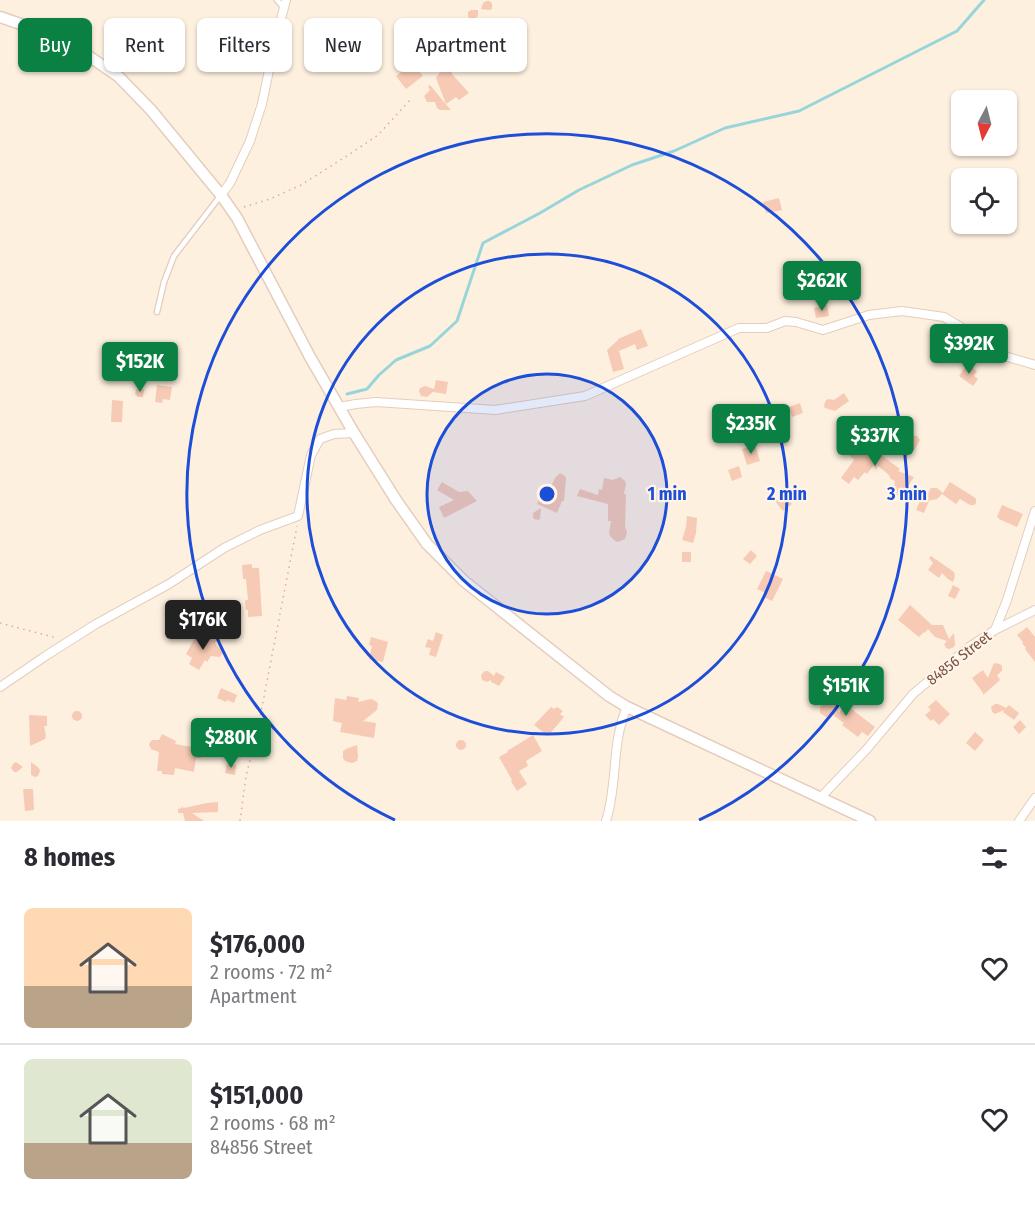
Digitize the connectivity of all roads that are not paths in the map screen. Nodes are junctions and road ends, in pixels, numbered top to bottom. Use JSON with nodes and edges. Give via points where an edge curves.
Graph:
{"nodes":[{"id":1,"x":277,"y":0,"type":"edge"},
{"id":2,"x":285,"y":4,"type":"edge"},
{"id":3,"x":0,"y":17,"type":"edge"},
{"id":4,"x":221,"y":195,"type":"junction"},
{"id":5,"x":157,"y":312,"type":"dead end"},
{"id":6,"x":1035,"y":365,"type":"edge"},
{"id":7,"x":339,"y":407,"type":"junction"},
{"id":8,"x":354,"y":432,"type":"junction"},
{"id":9,"x":1035,"y":511,"type":"edge"},
{"id":10,"x":1035,"y":610,"type":"edge"},
{"id":11,"x":995,"y":630,"type":"junction"},
{"id":12,"x":0,"y":687,"type":"edge"},
{"id":13,"x":627,"y":708,"type":"junction"},
{"id":14,"x":820,"y":798,"type":"junction"},
{"id":15,"x":1035,"y":798,"type":"edge"},
{"id":16,"x":606,"y":821,"type":"edge"},
{"id":17,"x":870,"y":821,"type":"edge"},
{"id":18,"x":1019,"y":821,"type":"edge"}],
"edges":[{"from":1,"to":2,"type":"lane"},
{"from":2,"to":4,"type":"street","via":[[250,141]]},
{"from":3,"to":4,"type":"street","via":[[64,39],[119,77]]},
{"from":4,"to":5,"type":"lane","via":[[174,256]]},
{"from":4,"to":7,"type":"street"},
{"from":6,"to":7,"type":"street","via":[[1001,355],[944,317],[902,311],[869,315],[823,330],[785,321],[767,328],[739,328],[585,396],[495,410],[376,402]]},
{"from":7,"to":8,"type":"street"},
{"from":8,"to":12,"type":"street","via":[[320,439],[311,455],[298,516],[224,548]]},
{"from":8,"to":13,"type":"street","via":[[427,544],[464,581]]},
{"from":9,"to":11,"type":"street"},
{"from":10,"to":11,"type":"street","name":"84856 Street"},
{"from":11,"to":14,"type":"street","name":"84856 Street","via":[[913,694]]},
{"from":13,"to":14,"type":"street"},
{"from":13,"to":16,"type":"street","via":[[616,744]]},
{"from":14,"to":17,"type":"street"},
{"from":15,"to":18,"type":"street"}]}
